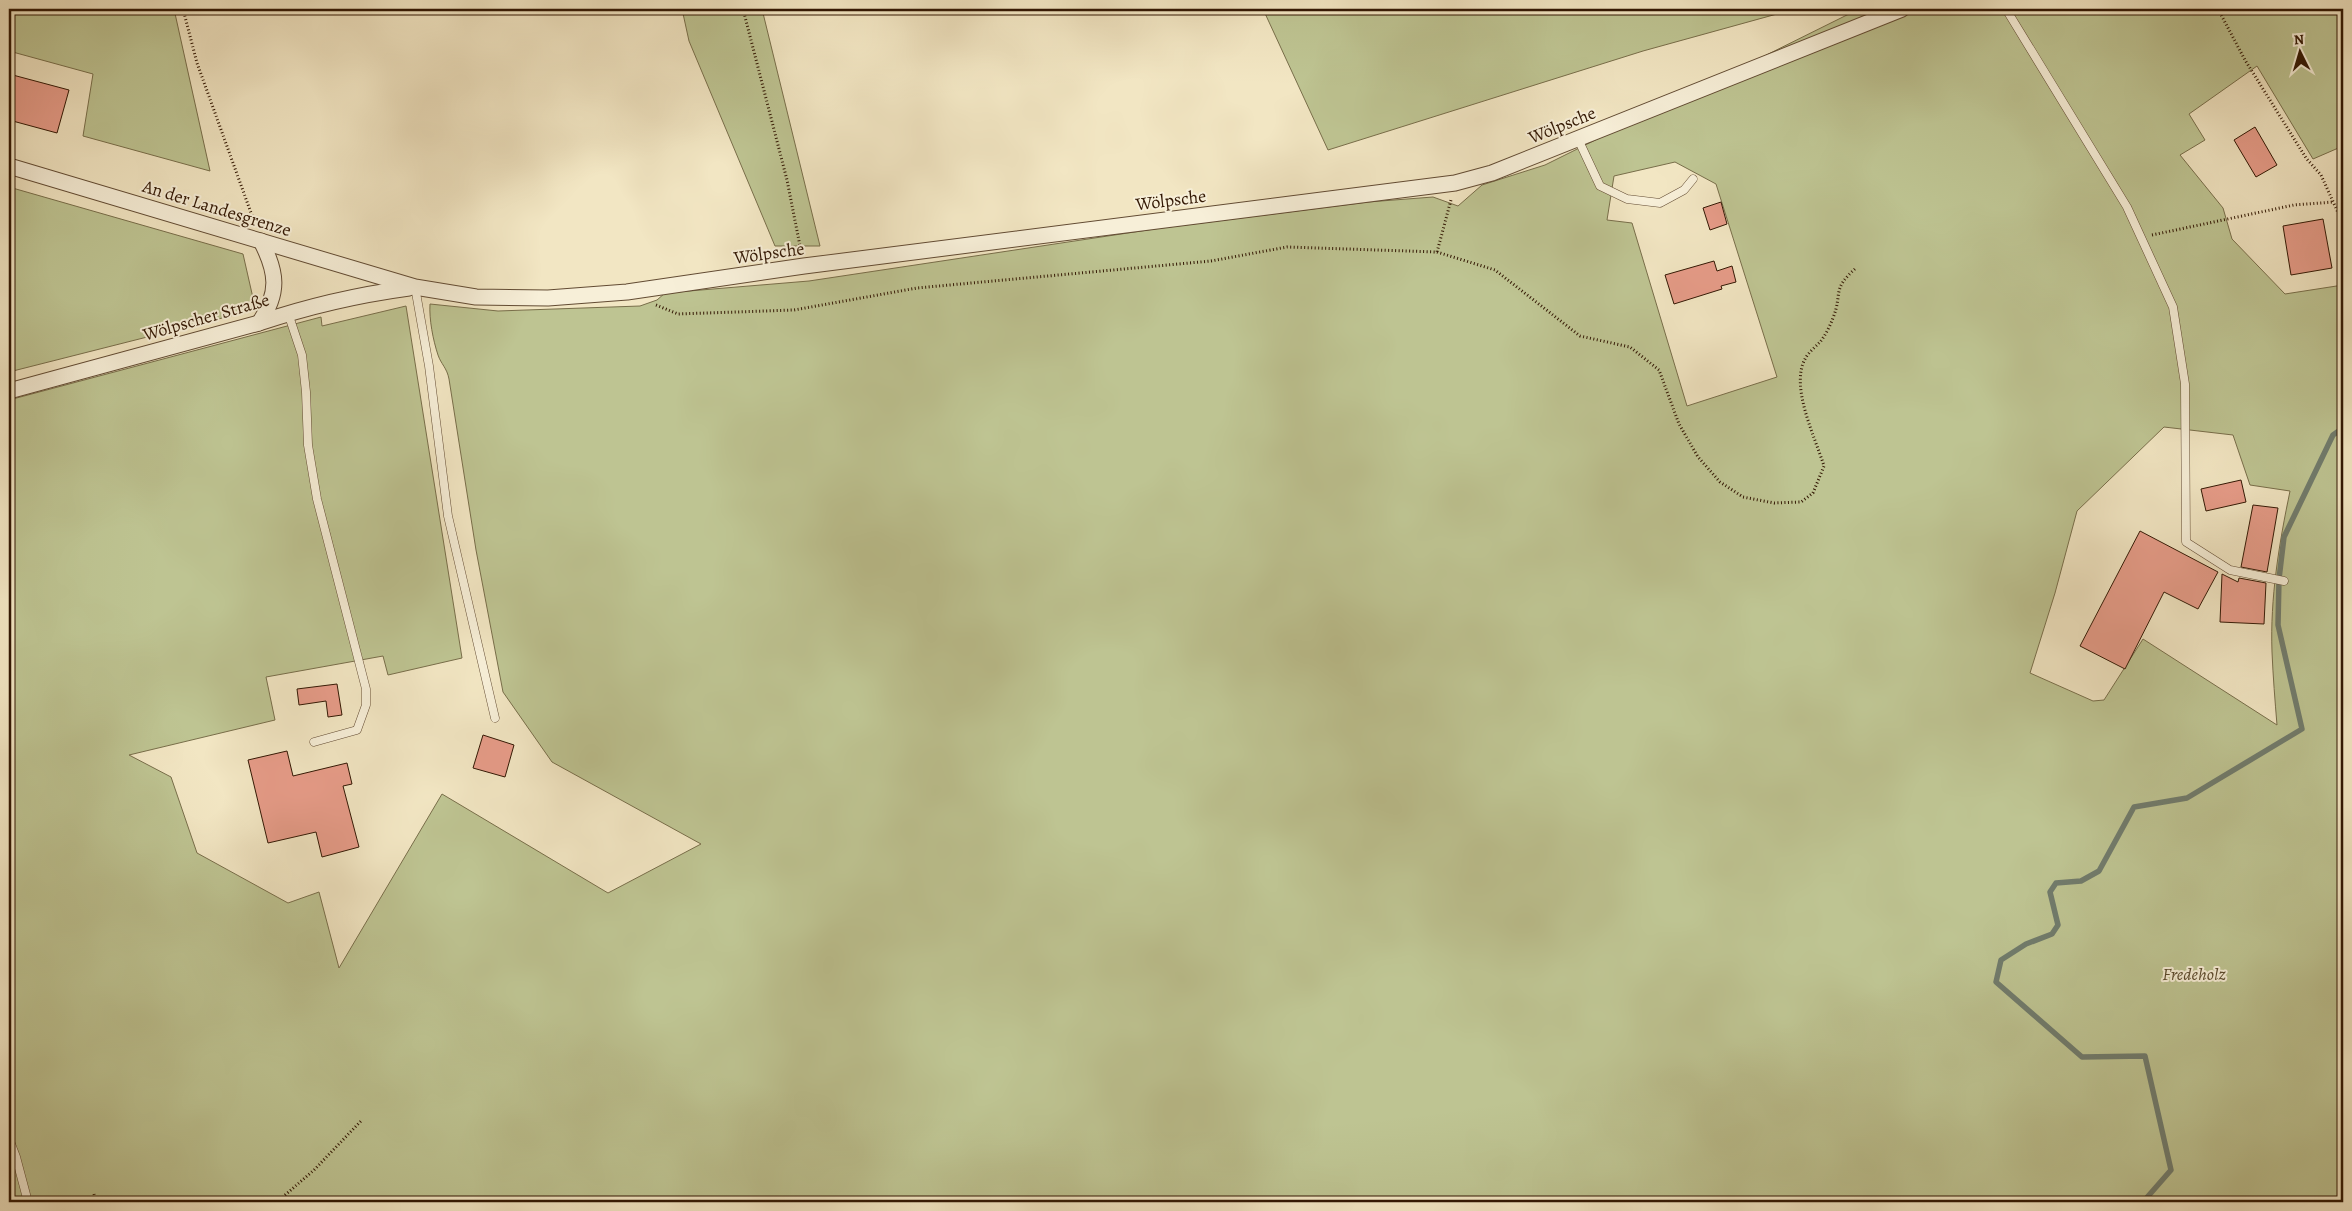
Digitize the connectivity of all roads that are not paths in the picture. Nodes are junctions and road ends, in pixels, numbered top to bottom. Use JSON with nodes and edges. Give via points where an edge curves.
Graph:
{"nodes":[{"id":1,"x":1902,"y":9,"type":"edge"},
{"id":2,"x":2006,"y":9,"type":"edge"},
{"id":3,"x":1578,"y":139,"type":"junction"},
{"id":4,"x":9,"y":166,"type":"edge"},
{"id":5,"x":1693,"y":179,"type":"dead end"},
{"id":6,"x":261,"y":241,"type":"junction"},
{"id":7,"x":415,"y":287,"type":"junction"},
{"id":8,"x":288,"y":313,"type":"junction"},
{"id":9,"x":259,"y":323,"type":"junction"},
{"id":10,"x":9,"y":391,"type":"edge"},
{"id":11,"x":2284,"y":581,"type":"dead end"},
{"id":12,"x":495,"y":718,"type":"dead end"},
{"id":13,"x":314,"y":742,"type":"dead end"},
{"id":14,"x":9,"y":1139,"type":"edge"},
{"id":15,"x":28,"y":1202,"type":"edge"}],
"edges":[{"from":1,"to":3,"type":"street","name":"Wölpsche"},
{"from":2,"to":11,"type":"lane","via":[[2127,207],[2173,307],[2185,384],[2186,542],[2230,570]]},
{"from":3,"to":5,"type":"lane","via":[[1600,186],[1627,200],[1660,203],[1684,190]]},
{"from":3,"to":7,"type":"street","name":"Wölpsche","via":[[1492,173],[1456,182],[627,292],[548,298],[476,298]]},
{"from":4,"to":6,"type":"street","name":"An der Landesgrenze"},
{"from":6,"to":7,"type":"street","name":"An der Landesgrenze"},
{"from":6,"to":9,"type":"street","via":[[272,265],[274,291],[273,300]]},
{"from":7,"to":8,"type":"street","name":"Wölpscher Straße","via":[[360,295]]},
{"from":7,"to":12,"type":"lane","via":[[429,366],[448,516]]},
{"from":8,"to":9,"type":"street","name":"Wölpscher Straße"},
{"from":8,"to":13,"type":"lane","via":[[302,355],[308,446],[317,499],[366,689],[366,704],[357,730]]},
{"from":9,"to":10,"type":"street","name":"Wölpscher Straße"},
{"from":14,"to":15,"type":"lane"}]}
